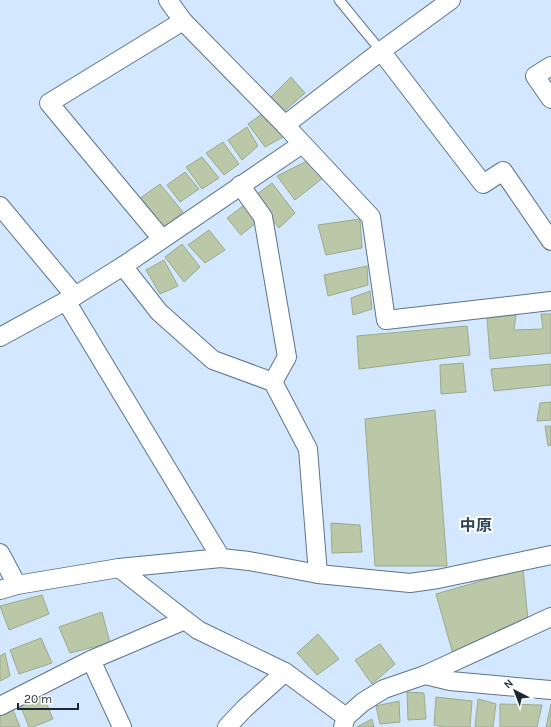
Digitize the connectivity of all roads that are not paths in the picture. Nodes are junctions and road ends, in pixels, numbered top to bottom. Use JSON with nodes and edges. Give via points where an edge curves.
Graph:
{"nodes":[{"id":1,"x":168,"y":0,"type":"edge"},
{"id":2,"x":339,"y":0,"type":"edge"},
{"id":3,"x":451,"y":0,"type":"edge"},
{"id":4,"x":183,"y":21,"type":"junction"},
{"id":5,"x":381,"y":51,"type":"junction"},
{"id":6,"x":551,"y":66,"type":"edge"},
{"id":7,"x":551,"y":100,"type":"edge"},
{"id":8,"x":285,"y":125,"type":"junction"},
{"id":9,"x":302,"y":144,"type":"junction"},
{"id":10,"x":240,"y":186,"type":"junction"},
{"id":11,"x":0,"y":206,"type":"edge"},
{"id":12,"x":162,"y":239,"type":"junction"},
{"id":13,"x":551,"y":242,"type":"edge"},
{"id":14,"x":123,"y":266,"type":"junction"},
{"id":15,"x":70,"y":299,"type":"junction"},
{"id":16,"x":551,"y":301,"type":"edge"},
{"id":17,"x":0,"y":337,"type":"edge"},
{"id":18,"x":273,"y":382,"type":"junction"},
{"id":19,"x":0,"y":553,"type":"edge"},
{"id":20,"x":551,"y":555,"type":"edge"},
{"id":21,"x":221,"y":558,"type":"junction"},
{"id":22,"x":119,"y":568,"type":"junction"},
{"id":23,"x":318,"y":574,"type":"junction"},
{"id":24,"x":17,"y":585,"type":"junction"},
{"id":25,"x":0,"y":590,"type":"edge"},
{"id":26,"x":551,"y":617,"type":"edge"},
{"id":27,"x":185,"y":620,"type":"junction"},
{"id":28,"x":91,"y":660,"type":"junction"},
{"id":29,"x":285,"y":672,"type":"junction"},
{"id":30,"x":425,"y":675,"type":"junction"},
{"id":31,"x":551,"y":690,"type":"edge"},
{"id":32,"x":0,"y":706,"type":"edge"},
{"id":33,"x":345,"y":722,"type":"edge"},
{"id":34,"x":122,"y":727,"type":"edge"},
{"id":35,"x":227,"y":727,"type":"edge"}],
"edges":[{"from":1,"to":4,"type":"street"},
{"from":2,"to":5,"type":"lane"},
{"from":3,"to":5,"type":"street"},
{"from":4,"to":8,"type":"street"},
{"from":4,"to":12,"type":"street","via":[[49,103]]},
{"from":5,"to":8,"type":"street"},
{"from":5,"to":13,"type":"street","via":[[483,184],[503,171]]},
{"from":6,"to":7,"type":"street","via":[[535,76]]},
{"from":8,"to":9,"type":"street"},
{"from":9,"to":10,"type":"street"},
{"from":9,"to":16,"type":"street","via":[[371,217],[386,320]]},
{"from":10,"to":12,"type":"street"},
{"from":10,"to":18,"type":"street","via":[[264,217],[287,357]]},
{"from":11,"to":15,"type":"street"},
{"from":12,"to":14,"type":"street"},
{"from":14,"to":15,"type":"street"},
{"from":14,"to":18,"type":"street","via":[[160,312],[214,360]]},
{"from":15,"to":17,"type":"street"},
{"from":15,"to":21,"type":"street"},
{"from":18,"to":23,"type":"street","via":[[308,449]]},
{"from":19,"to":24,"type":"street"},
{"from":20,"to":23,"type":"street","via":[[438,579],[410,582]]},
{"from":21,"to":22,"type":"street"},
{"from":21,"to":23,"type":"street"},
{"from":22,"to":24,"type":"street"},
{"from":22,"to":27,"type":"street"},
{"from":24,"to":25,"type":"street"},
{"from":26,"to":30,"type":"street"},
{"from":27,"to":28,"type":"street"},
{"from":27,"to":29,"type":"street","via":[[198,630]]},
{"from":28,"to":32,"type":"street"},
{"from":28,"to":34,"type":"street"},
{"from":29,"to":33,"type":"street"},
{"from":29,"to":35,"type":"street"},
{"from":30,"to":31,"type":"street","via":[[450,681]]},
{"from":30,"to":33,"type":"street","via":[[384,690],[363,702]]}]}
